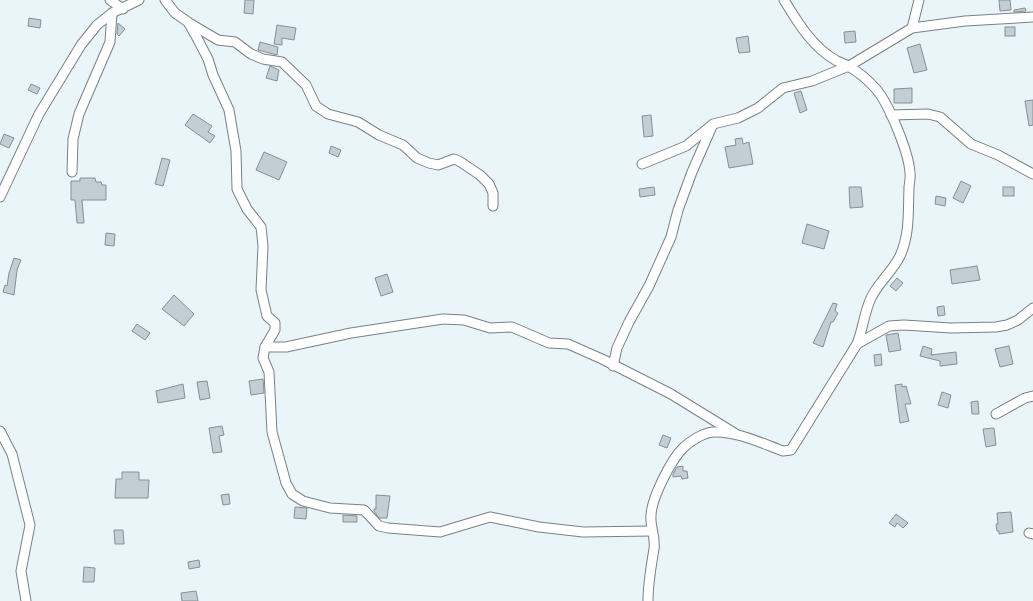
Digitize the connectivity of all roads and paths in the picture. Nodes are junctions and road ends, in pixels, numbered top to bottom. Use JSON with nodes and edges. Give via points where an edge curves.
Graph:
{"nodes":[{"id":1,"x":110,"y":0,"type":"edge"},
{"id":2,"x":138,"y":0,"type":"edge"},
{"id":3,"x":166,"y":0,"type":"edge"},
{"id":4,"x":784,"y":0,"type":"edge"},
{"id":5,"x":919,"y":0,"type":"edge"},
{"id":6,"x":123,"y":9,"type":"junction"},
{"id":7,"x":112,"y":13,"type":"junction"},
{"id":8,"x":1033,"y":17,"type":"edge"},
{"id":9,"x":188,"y":22,"type":"junction"},
{"id":10,"x":912,"y":28,"type":"junction"},
{"id":11,"x":849,"y":66,"type":"junction"},
{"id":12,"x":891,"y":116,"type":"junction"},
{"id":13,"x":713,"y":124,"type":"junction"},
{"id":14,"x":642,"y":164,"type":"dead end"},
{"id":15,"x":72,"y":172,"type":"dead end"},
{"id":16,"x":1033,"y":174,"type":"edge"},
{"id":17,"x":0,"y":197,"type":"edge"},
{"id":18,"x":493,"y":206,"type":"dead end"},
{"id":19,"x":1033,"y":308,"type":"edge"},
{"id":20,"x":857,"y":344,"type":"junction"},
{"id":21,"x":265,"y":347,"type":"junction"},
{"id":22,"x":613,"y":366,"type":"junction"},
{"id":23,"x":1033,"y":396,"type":"edge"},
{"id":24,"x":996,"y":414,"type":"dead end"},
{"id":25,"x":0,"y":431,"type":"edge"},
{"id":26,"x":736,"y":434,"type":"junction"},
{"id":27,"x":652,"y":531,"type":"junction"},
{"id":28,"x":26,"y":601,"type":"edge"},
{"id":29,"x":648,"y":601,"type":"edge"}],
"edges":[{"from":1,"to":6,"type":"street"},
{"from":2,"to":6,"type":"street"},
{"from":3,"to":9,"type":"street","via":[[175,13]]},
{"from":4,"to":11,"type":"street","via":[[801,28],[818,46],[837,61]]},
{"from":5,"to":10,"type":"street"},
{"from":6,"to":7,"type":"street"},
{"from":7,"to":15,"type":"street","via":[[110,42],[79,114],[73,139]]},
{"from":7,"to":17,"type":"street","via":[[96,25],[69,61],[39,114]]},
{"from":8,"to":10,"type":"street","via":[[965,21]]},
{"from":9,"to":18,"type":"street","via":[[218,40],[235,42],[251,54],[282,62],[306,85],[316,106],[328,114],[358,122],[379,135],[403,145],[417,158],[429,163],[438,165],[454,159],[459,161],[489,184],[493,193]]},
{"from":9,"to":21,"type":"street","via":[[208,59],[229,110],[236,151],[237,189],[247,209],[261,227],[262,290],[267,316],[275,323],[275,330]]},
{"from":10,"to":11,"type":"street"},
{"from":11,"to":12,"type":"street","via":[[876,89]]},
{"from":11,"to":13,"type":"street","via":[[812,81],[783,88],[758,108],[738,118]]},
{"from":12,"to":16,"type":"street","via":[[928,114],[940,117],[971,144]]},
{"from":12,"to":20,"type":"street","via":[[909,162],[911,174],[906,240],[892,270],[876,288],[870,300]]},
{"from":13,"to":14,"type":"street","via":[[686,146]]},
{"from":13,"to":22,"type":"street","via":[[692,172],[671,237],[649,286],[628,322],[617,348]]},
{"from":19,"to":20,"type":"street","via":[[1007,325],[951,328],[889,326]]},
{"from":20,"to":26,"type":"street","via":[[791,450],[783,451]]},
{"from":21,"to":22,"type":"street","via":[[286,347],[351,333],[443,319],[464,320],[490,328],[512,327],[550,343],[568,344]]},
{"from":21,"to":27,"type":"street","via":[[263,358],[269,372],[272,432],[286,483],[292,494],[303,501],[330,508],[364,510],[379,526],[388,528],[440,532],[490,517],[539,527],[583,532]]},
{"from":22,"to":26,"type":"street","via":[[671,394]]},
{"from":23,"to":24,"type":"street"},
{"from":25,"to":28,"type":"street","via":[[12,454],[30,525],[21,570]]},
{"from":26,"to":27,"type":"street","via":[[712,432],[683,448],[672,462],[653,503],[650,516]]},
{"from":27,"to":29,"type":"street","via":[[654,549],[648,578]]}]}
